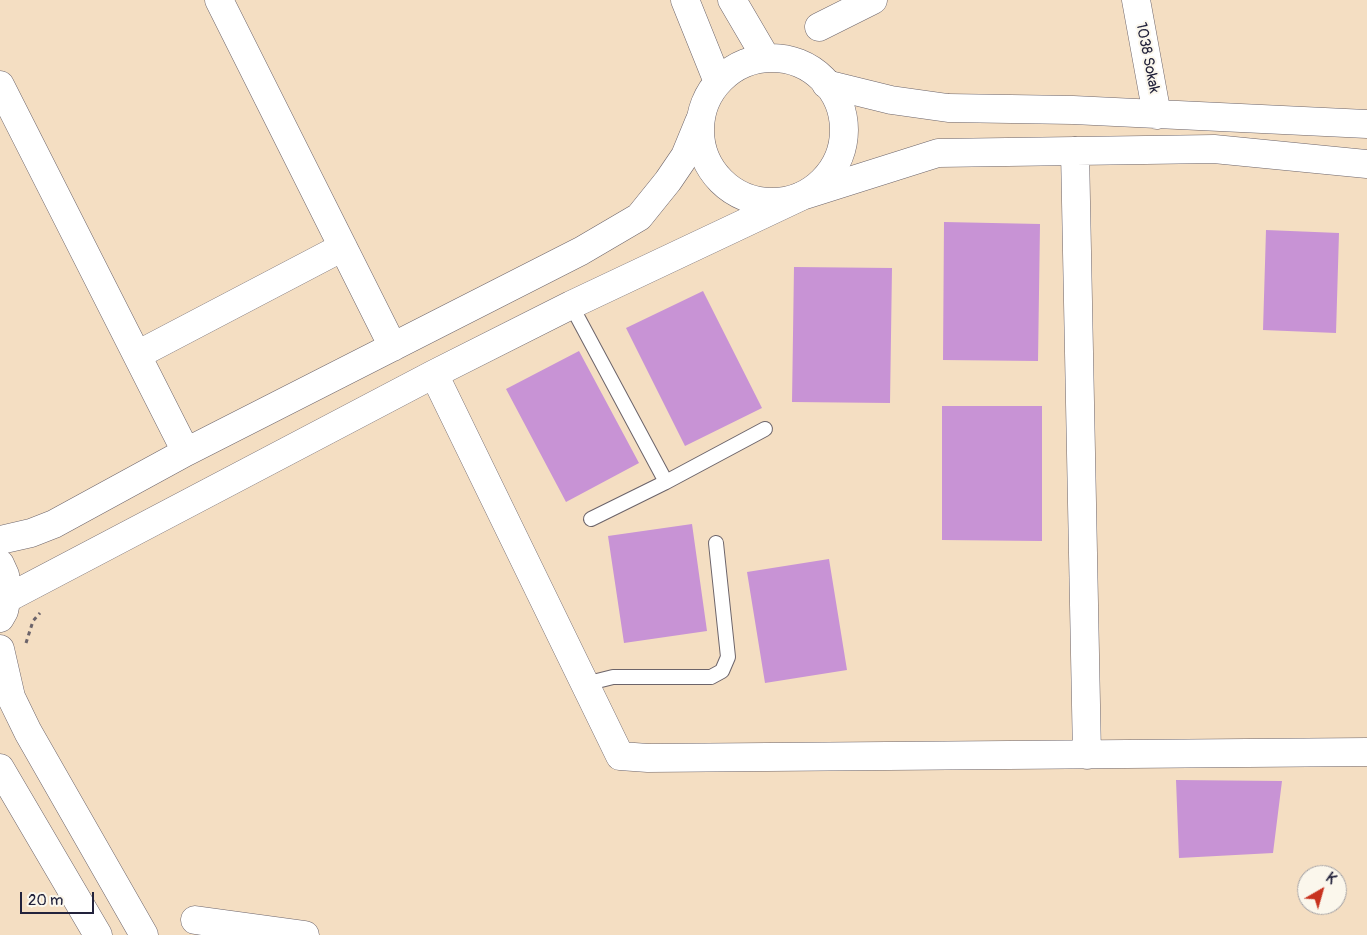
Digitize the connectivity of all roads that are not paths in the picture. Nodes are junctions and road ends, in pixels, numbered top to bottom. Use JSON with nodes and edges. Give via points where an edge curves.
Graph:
{"nodes":[{"id":1,"x":219,"y":0,"type":"edge"},
{"id":2,"x":685,"y":0,"type":"edge"},
{"id":3,"x":732,"y":0,"type":"edge"},
{"id":4,"x":873,"y":0,"type":"edge"},
{"id":5,"x":1136,"y":0,"type":"edge"},
{"id":6,"x":819,"y":27,"type":"dead end"},
{"id":7,"x":766,"y":58,"type":"junction"},
{"id":8,"x":718,"y":82,"type":"junction"},
{"id":9,"x":826,"y":84,"type":"junction"},
{"id":10,"x":0,"y":85,"type":"edge"},
{"id":11,"x":1158,"y":115,"type":"junction"},
{"id":12,"x":699,"y":122,"type":"junction"},
{"id":13,"x":1367,"y":124,"type":"edge"},
{"id":14,"x":1075,"y":151,"type":"junction"},
{"id":15,"x":1367,"y":164,"type":"edge"},
{"id":16,"x":802,"y":196,"type":"junction"},
{"id":17,"x":343,"y":247,"type":"junction"},
{"id":18,"x":571,"y":305,"type":"junction"},
{"id":19,"x":393,"y":347,"type":"junction"},
{"id":20,"x":137,"y":355,"type":"junction"},
{"id":21,"x":434,"y":374,"type":"junction"},
{"id":22,"x":765,"y":429,"type":"dead end"},
{"id":23,"x":186,"y":452,"type":"junction"},
{"id":24,"x":666,"y":482,"type":"junction"},
{"id":25,"x":590,"y":519,"type":"dead end"},
{"id":26,"x":0,"y":540,"type":"edge"},
{"id":27,"x":716,"y":543,"type":"dead end"},
{"id":28,"x":0,"y":564,"type":"edge"},
{"id":29,"x":3,"y":609,"type":"edge"},
{"id":30,"x":12,"y":649,"type":"edge"},
{"id":31,"x":585,"y":684,"type":"junction"},
{"id":32,"x":1367,"y":752,"type":"edge"},
{"id":33,"x":1087,"y":755,"type":"junction"},
{"id":34,"x":0,"y":768,"type":"edge"},
{"id":35,"x":195,"y":920,"type":"dead end"},
{"id":36,"x":98,"y":935,"type":"edge"},
{"id":37,"x":144,"y":935,"type":"edge"},
{"id":38,"x":304,"y":935,"type":"edge"}],
"edges":[{"from":1,"to":17,"type":"street"},
{"from":2,"to":8,"type":"street"},
{"from":3,"to":7,"type":"street"},
{"from":4,"to":6,"type":"street"},
{"from":5,"to":11,"type":"street","name":"1038 Sokak"},
{"from":7,"to":8,"type":"street","via":[[742,64]]},
{"from":7,"to":9,"type":"street","via":[[792,60],[814,71]]},
{"from":8,"to":12,"type":"street","via":[[706,98]]},
{"from":9,"to":11,"type":"street","via":[[891,100],[948,108]]},
{"from":9,"to":16,"type":"street","via":[[832,89],[841,110],[844,133],[840,155],[829,175]]},
{"from":10,"to":20,"type":"street"},
{"from":11,"to":13,"type":"street"},
{"from":12,"to":16,"type":"street","via":[[701,147],[711,170],[726,187],[746,198],[769,203],[792,201]]},
{"from":12,"to":19,"type":"street","via":[[685,156],[639,217],[581,251]]},
{"from":14,"to":15,"type":"street","via":[[1214,149]]},
{"from":14,"to":16,"type":"street","via":[[938,153]]},
{"from":14,"to":33,"type":"street"},
{"from":16,"to":18,"type":"street"},
{"from":17,"to":19,"type":"street"},
{"from":17,"to":20,"type":"street"},
{"from":18,"to":21,"type":"street"},
{"from":18,"to":24,"type":"lane"},
{"from":19,"to":23,"type":"street"},
{"from":20,"to":23,"type":"street"},
{"from":21,"to":29,"type":"street","via":[[43,579]]},
{"from":21,"to":31,"type":"street"},
{"from":22,"to":24,"type":"lane"},
{"from":23,"to":26,"type":"street","via":[[54,524]]},
{"from":24,"to":25,"type":"lane"},
{"from":27,"to":31,"type":"lane","via":[[728,657],[722,671],[711,677],[614,677]]},
{"from":28,"to":29,"type":"street","via":[[8,593]]},
{"from":30,"to":37,"type":"street","via":[[11,697]]},
{"from":31,"to":33,"type":"street","via":[[620,756]]},
{"from":32,"to":33,"type":"street"},
{"from":34,"to":36,"type":"street"},
{"from":35,"to":38,"type":"street"}]}
